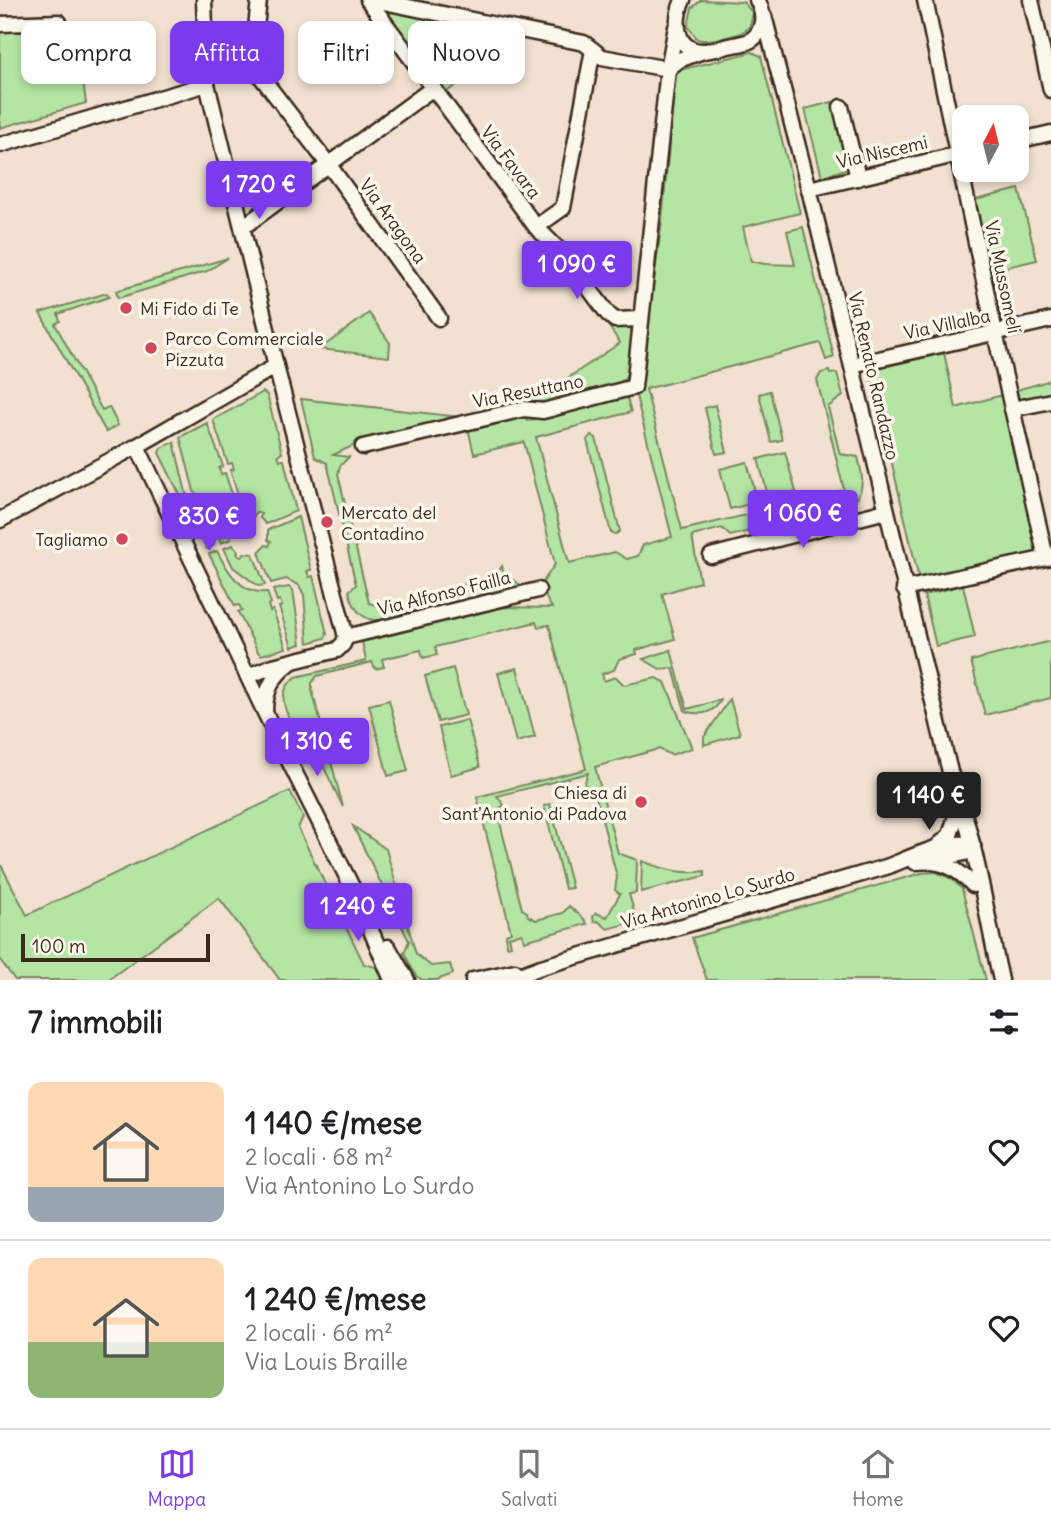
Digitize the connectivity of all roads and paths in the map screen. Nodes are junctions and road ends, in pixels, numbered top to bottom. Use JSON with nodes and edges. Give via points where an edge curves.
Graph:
{"nodes":[{"id":1,"x":204,"y":0,"type":"edge"},
{"id":2,"x":259,"y":0,"type":"edge"},
{"id":3,"x":368,"y":0,"type":"edge"},
{"id":4,"x":374,"y":0,"type":"edge"},
{"id":5,"x":757,"y":0,"type":"edge"},
{"id":6,"x":1031,"y":0,"type":"edge"},
{"id":7,"x":682,"y":1,"type":"edge"},
{"id":8,"x":925,"y":2,"type":"edge"},
{"id":9,"x":764,"y":16,"type":"junction"},
{"id":10,"x":205,"y":21,"type":"edge"},
{"id":11,"x":0,"y":23,"type":"edge"},
{"id":12,"x":21,"y":23,"type":"edge"},
{"id":13,"x":676,"y":27,"type":"junction"},
{"id":14,"x":747,"y":42,"type":"junction"},
{"id":15,"x":593,"y":50,"type":"junction"},
{"id":16,"x":704,"y":51,"type":"junction"},
{"id":17,"x":775,"y":56,"type":"junction"},
{"id":18,"x":668,"y":69,"type":"junction"},
{"id":19,"x":207,"y":84,"type":"joint"},
{"id":20,"x":433,"y":88,"type":"junction"},
{"id":21,"x":1051,"y":90,"type":"edge"},
{"id":22,"x":841,"y":107,"type":"dead end"},
{"id":23,"x":952,"y":113,"type":"edge"},
{"id":24,"x":1051,"y":133,"type":"edge"},
{"id":25,"x":1029,"y":138,"type":"edge"},
{"id":26,"x":0,"y":145,"type":"edge"},
{"id":27,"x":952,"y":156,"type":"edge"},
{"id":28,"x":329,"y":165,"type":"junction"},
{"id":29,"x":858,"y":178,"type":"junction"},
{"id":30,"x":967,"y":182,"type":"edge"},
{"id":31,"x":809,"y":189,"type":"junction"},
{"id":32,"x":536,"y":227,"type":"junction"},
{"id":33,"x":243,"y":228,"type":"junction"},
{"id":34,"x":439,"y":318,"type":"dead end"},
{"id":35,"x":641,"y":319,"type":"junction"},
{"id":36,"x":1051,"y":320,"type":"edge"},
{"id":37,"x":995,"y":333,"type":"junction"},
{"id":38,"x":852,"y":365,"type":"junction"},
{"id":39,"x":276,"y":366,"type":"junction"},
{"id":40,"x":1051,"y":401,"type":"edge"},
{"id":41,"x":1012,"y":410,"type":"junction"},
{"id":42,"x":137,"y":446,"type":"junction"},
{"id":43,"x":363,"y":447,"type":"dead end"},
{"id":44,"x":886,"y":511,"type":"junction"},
{"id":45,"x":0,"y":520,"type":"edge"},
{"id":46,"x":711,"y":556,"type":"dead end"},
{"id":47,"x":1049,"y":557,"type":"edge"},
{"id":48,"x":904,"y":589,"type":"junction"},
{"id":49,"x":538,"y":590,"type":"dead end"},
{"id":50,"x":353,"y":636,"type":"junction"},
{"id":51,"x":293,"y":662,"type":"junction"},
{"id":52,"x":248,"y":676,"type":"junction"},
{"id":53,"x":265,"y":713,"type":"junction"},
{"id":54,"x":950,"y":772,"type":"junction"},
{"id":55,"x":956,"y":816,"type":"junction"},
{"id":56,"x":967,"y":847,"type":"junction"},
{"id":57,"x":933,"y":854,"type":"junction"},
{"id":58,"x":973,"y":885,"type":"junction"},
{"id":59,"x":356,"y":895,"type":"junction"},
{"id":60,"x":992,"y":941,"type":"junction"},
{"id":61,"x":541,"y":967,"type":"junction"},
{"id":62,"x":392,"y":980,"type":"edge"},
{"id":63,"x":407,"y":980,"type":"edge"},
{"id":64,"x":473,"y":980,"type":"edge"},
{"id":65,"x":506,"y":980,"type":"edge"},
{"id":66,"x":1000,"y":980,"type":"edge"}],
"edges":[{"from":1,"to":10,"type":"street"},
{"from":2,"to":28,"type":"street","name":"Via Aragona","via":[[253,65]]},
{"from":3,"to":20,"type":"street","name":"Via Favara"},
{"from":4,"to":15,"type":"street","via":[[584,43]]},
{"from":5,"to":9,"type":"street","name":"Via Renato Randazzo"},
{"from":6,"to":21,"type":"street"},
{"from":7,"to":13,"type":"street","name":"Via Resuttano"},
{"from":8,"to":23,"type":"street","name":"Via Mussomeli"},
{"from":9,"to":14,"type":"street","via":[[758,32]]},
{"from":9,"to":17,"type":"street","name":"Via Renato Randazzo"},
{"from":11,"to":12,"type":"street"},
{"from":13,"to":16,"type":"street","via":[[687,44]]},
{"from":13,"to":18,"type":"street","name":"Via Resuttano"},
{"from":14,"to":16,"type":"street"},
{"from":14,"to":17,"type":"street","via":[[764,45]]},
{"from":15,"to":18,"type":"street","via":[[602,57]]},
{"from":15,"to":32,"type":"street","via":[[563,208]]},
{"from":16,"to":18,"type":"street"},
{"from":17,"to":31,"type":"street","name":"Via Renato Randazzo"},
{"from":18,"to":35,"type":"street","name":"Via Resuttano"},
{"from":19,"to":26,"type":"street"},
{"from":19,"to":33,"type":"street"},
{"from":20,"to":28,"type":"street"},
{"from":20,"to":32,"type":"street","name":"Via Favara"},
{"from":22,"to":29,"type":"street"},
{"from":24,"to":25,"type":"street"},
{"from":27,"to":29,"type":"street","name":"Via Niscemi"},
{"from":28,"to":33,"type":"street"},
{"from":28,"to":34,"type":"street","name":"Via Aragona"},
{"from":29,"to":31,"type":"street","name":"Via Niscemi"},
{"from":30,"to":37,"type":"street","name":"Via Mussomeli"},
{"from":31,"to":38,"type":"street","name":"Via Renato Randazzo"},
{"from":32,"to":35,"type":"street","name":"Via Favara","via":[[565,256],[608,314],[615,320]]},
{"from":33,"to":39,"type":"street"},
{"from":35,"to":43,"type":"street","name":"Via Resuttano","via":[[634,387],[543,411],[524,409]]},
{"from":36,"to":37,"type":"street","name":"Via Villalba"},
{"from":37,"to":38,"type":"street","name":"Via Villalba"},
{"from":37,"to":41,"type":"street","name":"Via Mussomeli"},
{"from":38,"to":44,"type":"street","name":"Via Renato Randazzo"},
{"from":39,"to":42,"type":"street"},
{"from":39,"to":50,"type":"street"},
{"from":40,"to":41,"type":"street"},
{"from":41,"to":47,"type":"street","name":"Via Mussomeli"},
{"from":42,"to":45,"type":"street"},
{"from":42,"to":52,"type":"street"},
{"from":44,"to":46,"type":"street"},
{"from":44,"to":48,"type":"street","name":"Via Renato Randazzo"},
{"from":47,"to":48,"type":"street"},
{"from":48,"to":54,"type":"street","name":"Via Renato Randazzo"},
{"from":49,"to":50,"type":"street","name":"Via Alfonso Failla"},
{"from":50,"to":51,"type":"street","name":"Via Alfonso Failla","via":[[337,650]]},
{"from":51,"to":52,"type":"street","name":"Via Alfonso Failla"},
{"from":51,"to":53,"type":"street","via":[[271,682]]},
{"from":52,"to":53,"type":"street"},
{"from":53,"to":59,"type":"street"},
{"from":54,"to":55,"type":"street"},
{"from":54,"to":56,"type":"street","via":[[963,807]]},
{"from":55,"to":56,"type":"street"},
{"from":55,"to":57,"type":"street","via":[[950,835]]},
{"from":56,"to":57,"type":"street","name":"Via Antonino Lo Surdo"},
{"from":56,"to":58,"type":"street"},
{"from":56,"to":60,"type":"street","via":[[988,912]]},
{"from":57,"to":58,"type":"street"},
{"from":57,"to":61,"type":"street","name":"Via Antonino Lo Surdo"},
{"from":58,"to":60,"type":"street"},
{"from":59,"to":62,"type":"street"},
{"from":59,"to":63,"type":"street"},
{"from":60,"to":66,"type":"street"},
{"from":61,"to":64,"type":"street"},
{"from":61,"to":65,"type":"street"}]}
